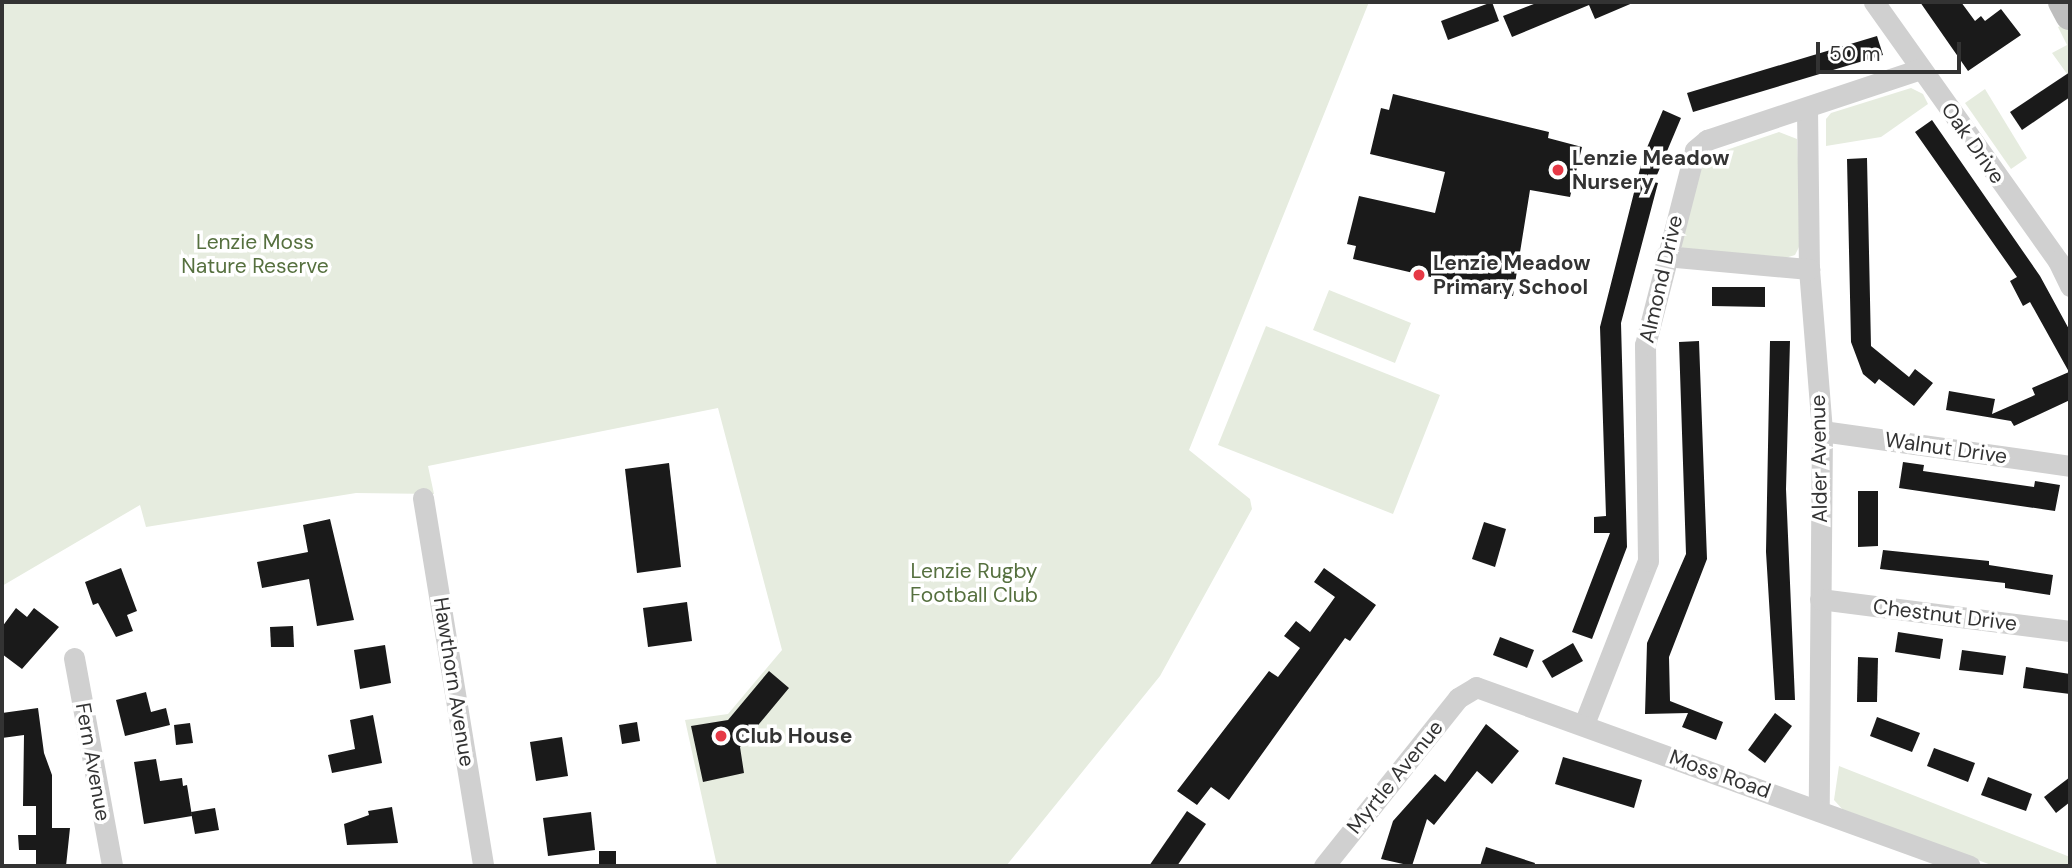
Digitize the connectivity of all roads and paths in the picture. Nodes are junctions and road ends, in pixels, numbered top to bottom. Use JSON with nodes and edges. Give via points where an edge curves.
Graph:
{"nodes":[{"id":1,"x":1874,"y":2,"type":"edge"},
{"id":2,"x":2063,"y":2,"type":"edge"},
{"id":3,"x":2070,"y":15,"type":"edge"},
{"id":4,"x":1920,"y":69,"type":"junction"},
{"id":5,"x":1807,"y":108,"type":"junction"},
{"id":6,"x":1665,"y":256,"type":"junction"},
{"id":7,"x":1809,"y":269,"type":"junction"},
{"id":8,"x":2070,"y":286,"type":"edge"},
{"id":9,"x":1822,"y":430,"type":"junction"},
{"id":10,"x":2070,"y":466,"type":"edge"},
{"id":11,"x":423,"y":498,"type":"dead end"},
{"id":12,"x":1820,"y":599,"type":"junction"},
{"id":13,"x":2070,"y":631,"type":"edge"},
{"id":14,"x":74,"y":658,"type":"dead end"},
{"id":15,"x":1468,"y":689,"type":"joint"},
{"id":16,"x":1584,"y":724,"type":"junction"},
{"id":17,"x":1819,"y":811,"type":"junction"},
{"id":18,"x":112,"y":866,"type":"edge"},
{"id":19,"x":483,"y":866,"type":"edge"},
{"id":20,"x":1324,"y":866,"type":"edge"},
{"id":21,"x":1970,"y":866,"type":"edge"}],
"edges":[{"from":1,"to":4,"type":"street","name":"Oak Drive"},
{"from":2,"to":3,"type":"street"},
{"from":4,"to":5,"type":"street","name":"Almond Drive"},
{"from":4,"to":8,"type":"street","name":"Oak Drive","via":[[2058,261]]},
{"from":5,"to":6,"type":"street","name":"Almond Drive","via":[[1707,140],[1695,150]]},
{"from":5,"to":7,"type":"street","name":"Alder Avenue"},
{"from":6,"to":7,"type":"street"},
{"from":6,"to":16,"type":"street","name":"Almond Drive","via":[[1644,345],[1647,561]]},
{"from":7,"to":9,"type":"street","name":"Alder Avenue"},
{"from":9,"to":10,"type":"street","name":"Walnut Drive"},
{"from":9,"to":12,"type":"street","name":"Alder Avenue"},
{"from":11,"to":19,"type":"street","name":"Hawthorn Avenue"},
{"from":12,"to":13,"type":"street","name":"Chestnut Drive"},
{"from":12,"to":17,"type":"street","name":"Alder Avenue"},
{"from":14,"to":18,"type":"street","name":"Fern Avenue"},
{"from":15,"to":16,"type":"street","name":"Moss Road","via":[[1488,689]]},
{"from":15,"to":20,"type":"street","name":"Myrtle Avenue"},
{"from":16,"to":17,"type":"street","name":"Moss Road"},
{"from":17,"to":21,"type":"street","name":"Moss Road"}]}
